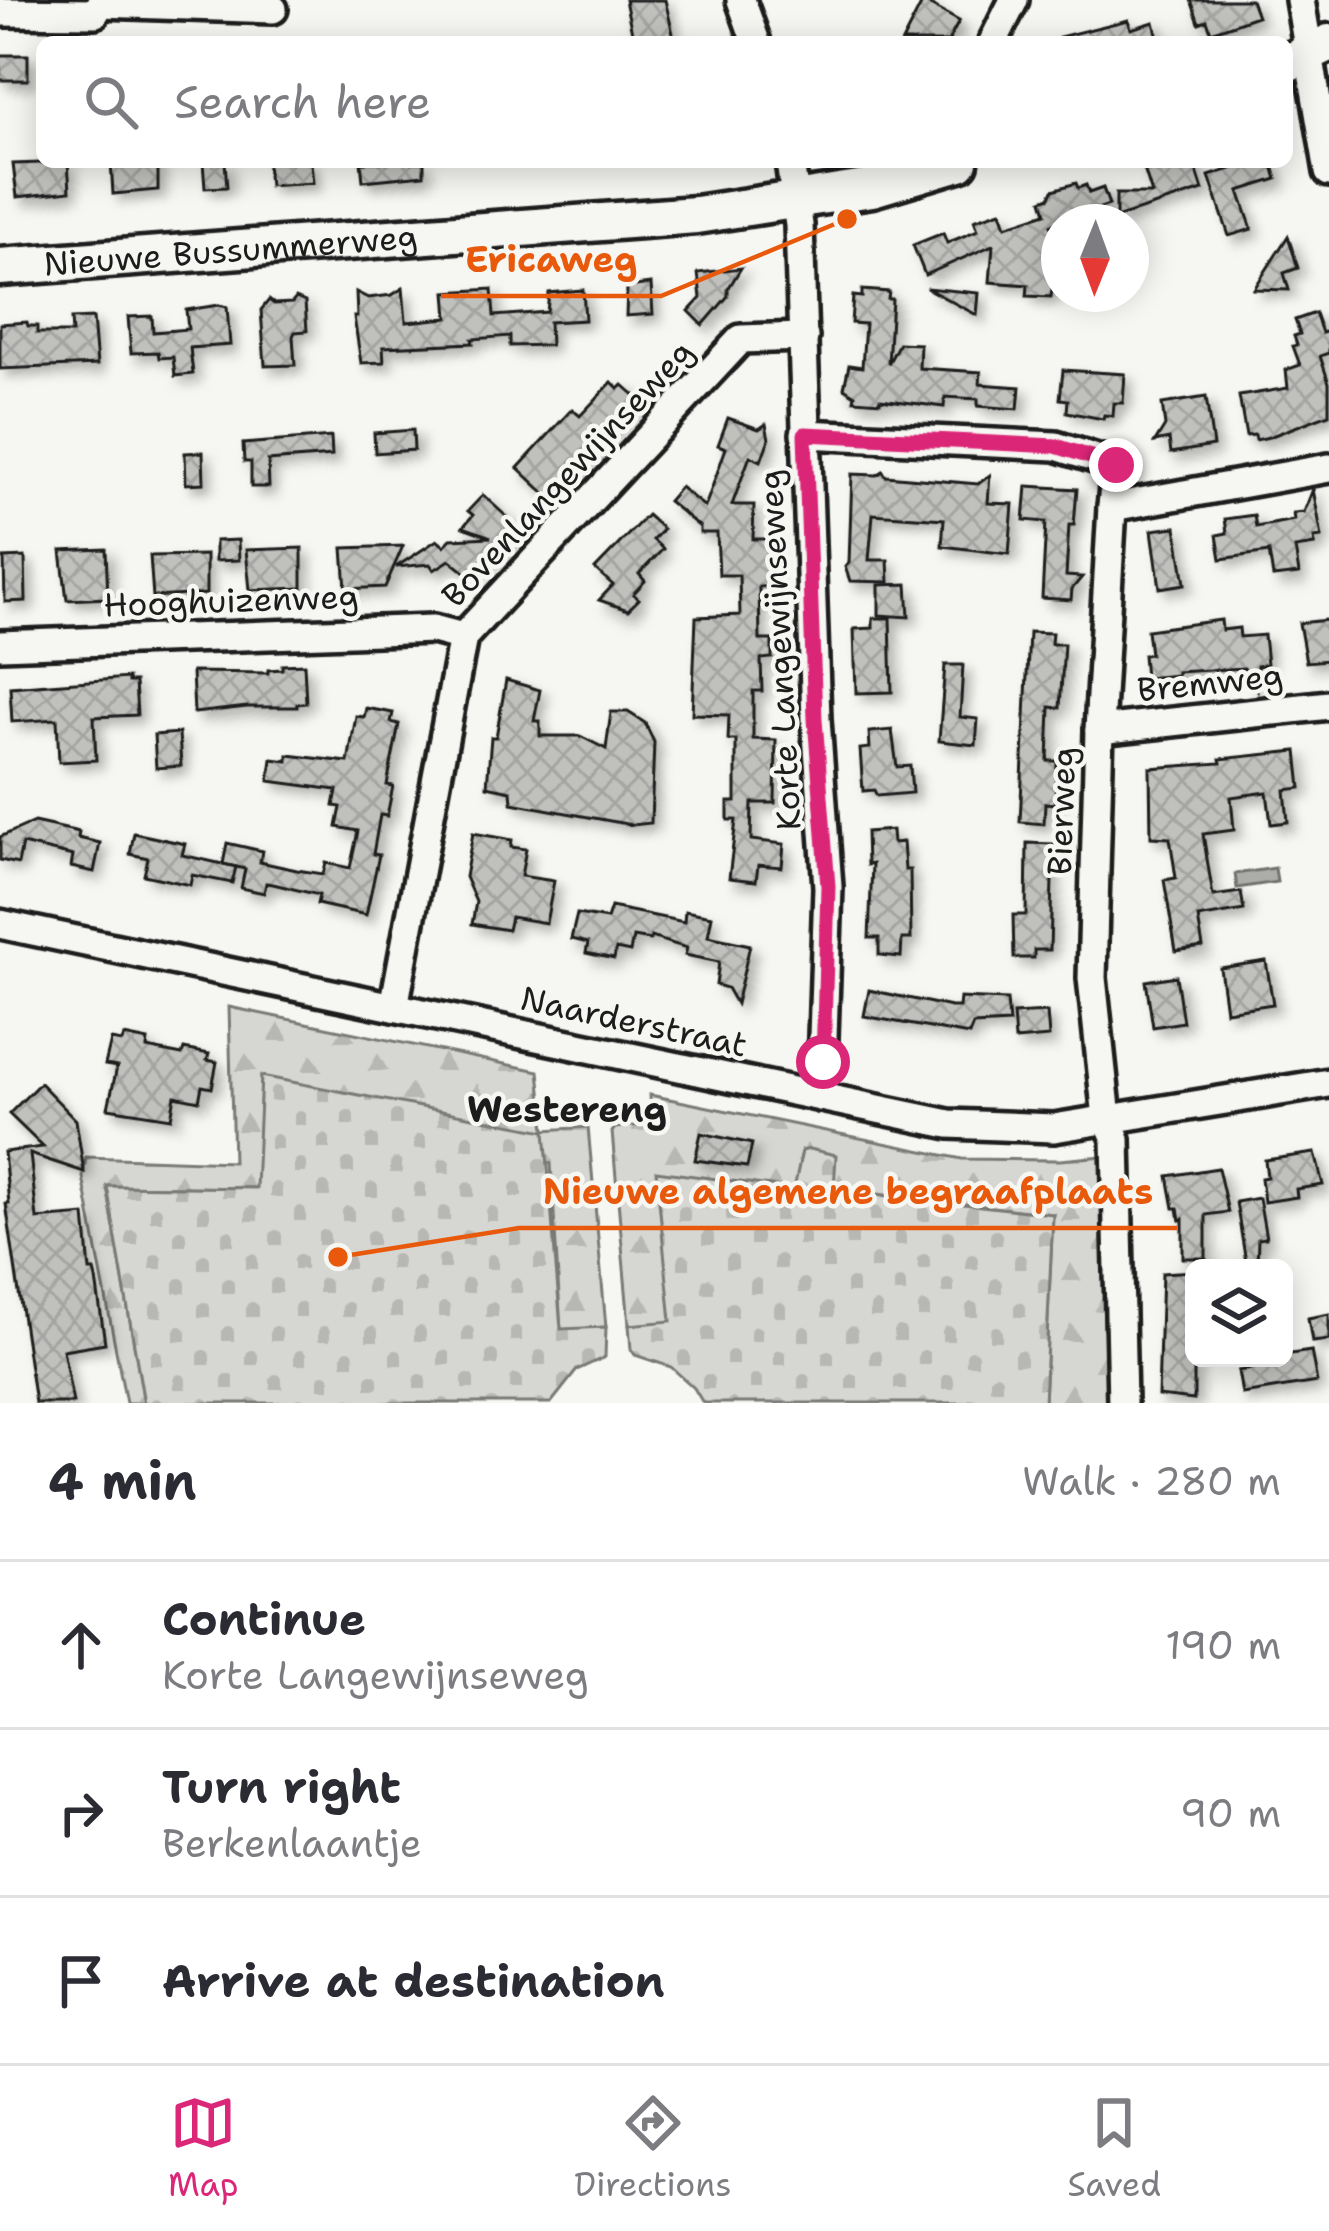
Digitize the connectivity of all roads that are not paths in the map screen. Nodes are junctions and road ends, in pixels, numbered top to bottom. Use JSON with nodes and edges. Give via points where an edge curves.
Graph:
{"nodes":[{"id":1,"x":741,"y":0,"type":"edge"},
{"id":2,"x":1014,"y":0,"type":"edge"},
{"id":3,"x":1300,"y":0,"type":"edge"},
{"id":4,"x":102,"y":2,"type":"edge"},
{"id":5,"x":272,"y":9,"type":"dead end"},
{"id":6,"x":0,"y":12,"type":"edge"},
{"id":7,"x":754,"y":36,"type":"edge"},
{"id":8,"x":996,"y":36,"type":"edge"},
{"id":9,"x":1308,"y":54,"type":"edge"},
{"id":10,"x":791,"y":168,"type":"edge"},
{"id":11,"x":939,"y":168,"type":"edge"},
{"id":12,"x":1329,"y":172,"type":"edge"},
{"id":13,"x":795,"y":200,"type":"junction"},
{"id":14,"x":0,"y":267,"type":"edge"},
{"id":15,"x":804,"y":337,"type":"junction"},
{"id":16,"x":805,"y":434,"type":"junction"},
{"id":17,"x":1329,"y":468,"type":"edge"},
{"id":18,"x":1112,"y":507,"type":"junction"},
{"id":19,"x":464,"y":637,"type":"junction"},
{"id":20,"x":0,"y":644,"type":"edge"},
{"id":21,"x":1329,"y":705,"type":"edge"},
{"id":22,"x":1100,"y":730,"type":"junction"},
{"id":23,"x":0,"y":924,"type":"edge"},
{"id":24,"x":394,"y":1007,"type":"junction"},
{"id":25,"x":1329,"y":1083,"type":"edge"},
{"id":26,"x":821,"y":1097,"type":"junction"},
{"id":27,"x":1107,"y":1118,"type":"junction"},
{"id":28,"x":1122,"y":1403,"type":"edge"}],
"edges":[{"from":1,"to":7,"type":"street"},
{"from":2,"to":8,"type":"street"},
{"from":3,"to":9,"type":"street"},
{"from":4,"to":5,"type":"street"},
{"from":4,"to":6,"type":"street","via":[[95,13]]},
{"from":9,"to":12,"type":"street"},
{"from":10,"to":13,"type":"street","name":"Korte Langewijnseweg"},
{"from":11,"to":13,"type":"main road","name":"Nieuwe Bussummerweg"},
{"from":13,"to":14,"type":"main road","name":"Nieuwe Bussummerweg","via":[[696,215]]},
{"from":13,"to":15,"type":"street","name":"Korte Langewijnseweg"},
{"from":15,"to":16,"type":"street","name":"Korte Langewijnseweg"},
{"from":15,"to":19,"type":"street","name":"Bovenlangewijnseweg","via":[[741,339]]},
{"from":16,"to":18,"type":"street","name":"Bierweg","via":[[1056,446],[1116,465]]},
{"from":16,"to":26,"type":"street","name":"Korte Langewijnseweg","via":[[828,886]]},
{"from":17,"to":18,"type":"street"},
{"from":18,"to":22,"type":"street","name":"Bierweg"},
{"from":19,"to":20,"type":"street","name":"Hooghuizenweg","via":[[433,628]]},
{"from":19,"to":24,"type":"street","name":"Bovenlangewijnseweg"},
{"from":21,"to":22,"type":"street","name":"Bremweg"},
{"from":22,"to":27,"type":"street","name":"Bierweg","via":[[1092,978]]},
{"from":23,"to":24,"type":"street","name":"Naarderstraat"},
{"from":24,"to":26,"type":"street","name":"Naarderstraat"},
{"from":25,"to":27,"type":"street","name":"Naarderstraat"},
{"from":26,"to":27,"type":"street","name":"Naarderstraat","via":[[1004,1129]]},
{"from":27,"to":28,"type":"street","name":"Bierweg","via":[[1116,1138]]}]}
